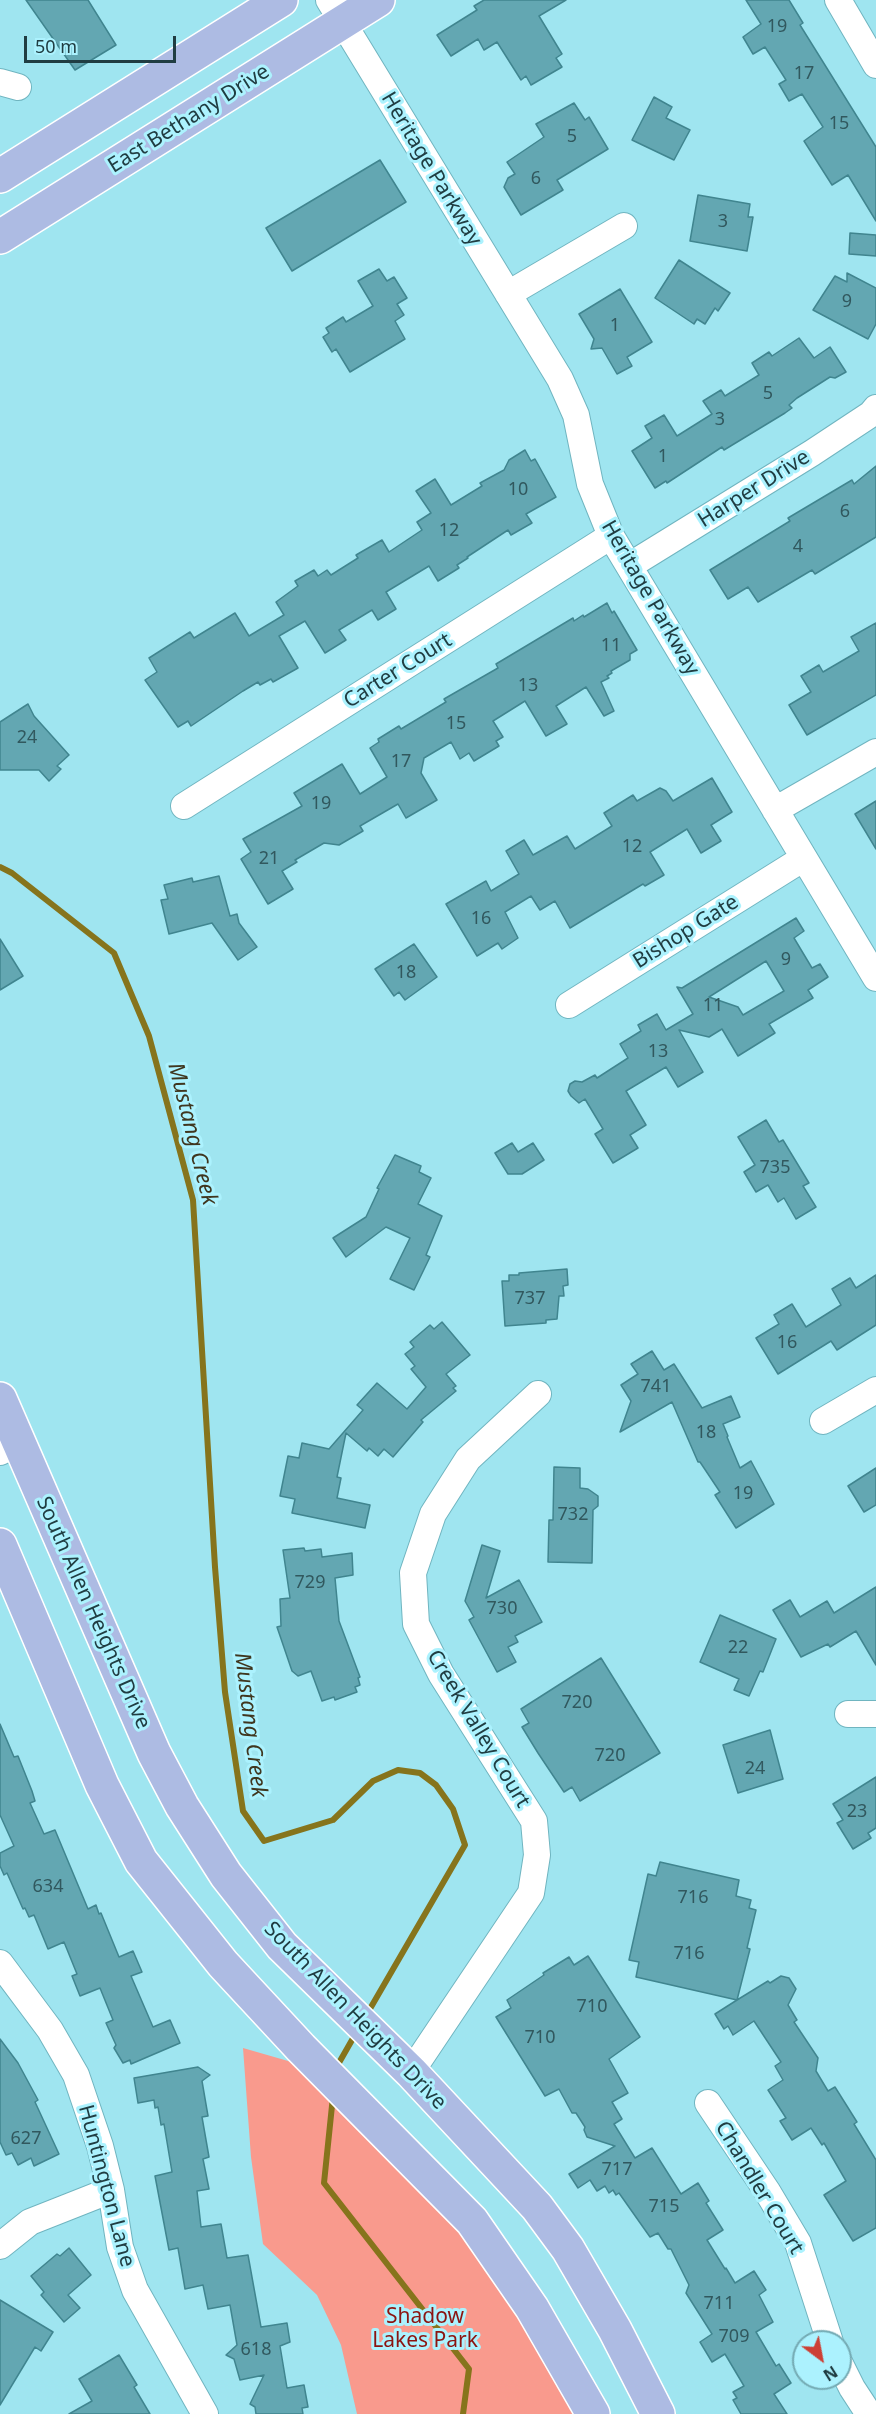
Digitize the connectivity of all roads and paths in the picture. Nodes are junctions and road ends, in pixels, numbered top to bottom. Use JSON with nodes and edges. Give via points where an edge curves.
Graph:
{"nodes":[{"id":1,"x":281,"y":0,"type":"edge"},
{"id":2,"x":378,"y":0,"type":"edge"},
{"id":3,"x":838,"y":0,"type":"edge"},
{"id":4,"x":336,"y":11,"type":"edge"},
{"id":5,"x":876,"y":65,"type":"edge"},
{"id":6,"x":0,"y":176,"type":"edge"},
{"id":7,"x":624,"y":226,"type":"dead end"},
{"id":8,"x":0,"y":237,"type":"edge"},
{"id":9,"x":508,"y":294,"type":"junction"},
{"id":10,"x":876,"y":408,"type":"edge"},
{"id":11,"x":611,"y":536,"type":"junction"},
{"id":12,"x":629,"y":566,"type":"junction"},
{"id":13,"x":876,"y":752,"type":"edge"},
{"id":14,"x":184,"y":806,"type":"dead end"},
{"id":15,"x":775,"y":810,"type":"junction"},
{"id":16,"x":804,"y":858,"type":"junction"},
{"id":17,"x":876,"y":978,"type":"edge"},
{"id":18,"x":569,"y":1005,"type":"dead end"},
{"id":19,"x":876,"y":1390,"type":"edge"},
{"id":20,"x":538,"y":1394,"type":"dead end"},
{"id":21,"x":0,"y":1399,"type":"edge"},
{"id":22,"x":824,"y":1421,"type":"dead end"},
{"id":23,"x":10,"y":1448,"type":"edge"},
{"id":24,"x":0,"y":1545,"type":"edge"},
{"id":25,"x":848,"y":1714,"type":"dead end"},
{"id":26,"x":876,"y":1714,"type":"edge"},
{"id":27,"x":0,"y":1963,"type":"edge"},
{"id":28,"x":403,"y":2064,"type":"junction"},
{"id":29,"x":708,"y":2103,"type":"dead end"},
{"id":30,"x":111,"y":2190,"type":"junction"},
{"id":31,"x":0,"y":2246,"type":"edge"},
{"id":32,"x":826,"y":2330,"type":"edge"},
{"id":33,"x":852,"y":2388,"type":"edge"},
{"id":34,"x":205,"y":2414,"type":"edge"},
{"id":35,"x":593,"y":2414,"type":"edge"},
{"id":36,"x":658,"y":2414,"type":"edge"},
{"id":37,"x":869,"y":2414,"type":"edge"}],
"edges":[{"from":1,"to":6,"type":"main road"},
{"from":2,"to":4,"type":"main road","name":"East Bethany Drive"},
{"from":3,"to":5,"type":"street"},
{"from":4,"to":8,"type":"main road","name":"East Bethany Drive"},
{"from":4,"to":9,"type":"street","name":"Heritage Parkway"},
{"from":7,"to":9,"type":"street"},
{"from":9,"to":11,"type":"street","name":"Heritage Parkway","via":[[560,379],[576,415],[591,484]]},
{"from":10,"to":12,"type":"street","name":"Harper Drive","via":[[812,453]]},
{"from":11,"to":12,"type":"street","name":"Heritage Parkway"},
{"from":11,"to":14,"type":"street","name":"Carter Court"},
{"from":12,"to":15,"type":"street","name":"Heritage Parkway"},
{"from":13,"to":15,"type":"street"},
{"from":15,"to":16,"type":"street","name":"Heritage Parkway"},
{"from":16,"to":17,"type":"street","name":"Heritage Parkway"},
{"from":16,"to":18,"type":"street","name":"Bishop Gate"},
{"from":19,"to":22,"type":"street"},
{"from":20,"to":28,"type":"street","name":"Creek Valley Court","via":[[468,1459],[433,1514],[413,1574],[416,1624],[441,1674],[534,1821],[537,1855],[531,1893]]},
{"from":21,"to":23,"type":"main road","name":"South Allen Heights Drive"},
{"from":23,"to":28,"type":"main road","name":"South Allen Heights Drive","via":[[154,1753],[226,1875],[282,1946]]},
{"from":24,"to":35,"type":"main road","via":[[102,1785],[141,1861],[223,1965],[471,2221],[532,2308]]},
{"from":25,"to":26,"type":"street"},
{"from":27,"to":30,"type":"street","name":"Huntington Lane","via":[[50,2030],[76,2075]]},
{"from":28,"to":36,"type":"main road","name":"South Allen Heights Drive","via":[[537,2207],[568,2249]]},
{"from":29,"to":32,"type":"street","name":"Chandler Court","via":[[798,2243]]},
{"from":30,"to":31,"type":"street","via":[[30,2222]]},
{"from":30,"to":34,"type":"street","name":"Huntington Lane","via":[[120,2247],[135,2290]]},
{"from":33,"to":37,"type":"street"}]}
